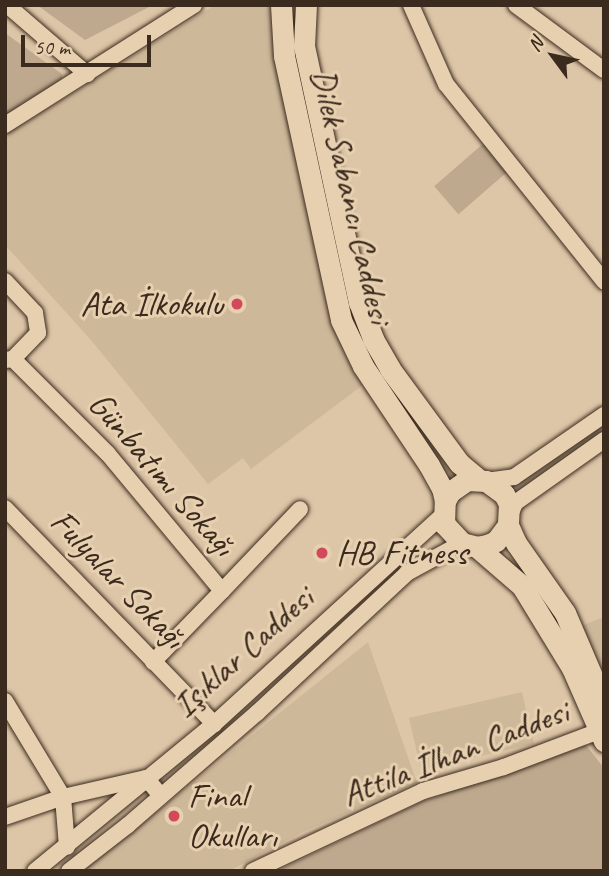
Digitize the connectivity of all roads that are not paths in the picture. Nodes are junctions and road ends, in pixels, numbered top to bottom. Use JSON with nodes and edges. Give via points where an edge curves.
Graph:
{"nodes":[{"id":1,"x":281,"y":5,"type":"edge"},
{"id":2,"x":306,"y":5,"type":"edge"},
{"id":3,"x":411,"y":5,"type":"edge"},
{"id":4,"x":516,"y":5,"type":"edge"},
{"id":5,"x":7,"y":7,"type":"edge"},
{"id":6,"x":181,"y":8,"type":"edge"},
{"id":7,"x":604,"y":70,"type":"edge"},
{"id":8,"x":87,"y":74,"type":"junction"},
{"id":9,"x":5,"y":125,"type":"edge"},
{"id":10,"x":5,"y":281,"type":"edge"},
{"id":11,"x":604,"y":281,"type":"edge"},
{"id":12,"x":9,"y":360,"type":"edge"},
{"id":13,"x":604,"y":415,"type":"edge"},
{"id":14,"x":604,"y":440,"type":"edge"},
{"id":15,"x":482,"y":480,"type":"junction"},
{"id":16,"x":444,"y":508,"type":"junction"},
{"id":17,"x":5,"y":509,"type":"edge"},
{"id":18,"x":300,"y":509,"type":"dead end"},
{"id":19,"x":509,"y":520,"type":"junction"},
{"id":20,"x":470,"y":545,"type":"junction"},
{"id":21,"x":222,"y":591,"type":"junction"},
{"id":22,"x":153,"y":662,"type":"junction"},
{"id":23,"x":5,"y":701,"type":"edge"},
{"id":24,"x":604,"y":704,"type":"edge"},
{"id":25,"x":214,"y":724,"type":"junction"},
{"id":26,"x":602,"y":734,"type":"edge"},
{"id":27,"x":146,"y":778,"type":"junction"},
{"id":28,"x":161,"y":796,"type":"junction"},
{"id":29,"x":63,"y":797,"type":"junction"},
{"id":30,"x":5,"y":817,"type":"edge"},
{"id":31,"x":67,"y":847,"type":"junction"},
{"id":32,"x":35,"y":871,"type":"edge"},
{"id":33,"x":69,"y":871,"type":"edge"},
{"id":34,"x":253,"y":871,"type":"edge"}],
"edges":[{"from":1,"to":16,"type":"main road","name":"Dilek Sabancı Caddesi","via":[[284,56],[341,320],[363,366],[442,488]]},
{"from":2,"to":15,"type":"main road","name":"Dilek Sabancı Caddesi","via":[[304,46],[359,302],[390,369],[459,463]]},
{"from":3,"to":11,"type":"street","via":[[446,84]]},
{"from":4,"to":7,"type":"street"},
{"from":5,"to":8,"type":"street"},
{"from":6,"to":8,"type":"street"},
{"from":8,"to":9,"type":"street"},
{"from":10,"to":12,"type":"street","name":"Günbatımı Sokağı","via":[[35,313],[38,333]]},
{"from":12,"to":21,"type":"street","name":"Günbatımı Sokağı","via":[[108,454]]},
{"from":13,"to":15,"type":"street","via":[[514,477]]},
{"from":14,"to":19,"type":"street","via":[[515,503]]},
{"from":15,"to":16,"type":"main road","name":"Işıklar Caddesi","via":[[458,485]]},
{"from":15,"to":19,"type":"main road","via":[[504,494]]},
{"from":16,"to":20,"type":"main road","via":[[448,532]]},
{"from":16,"to":25,"type":"street","name":"Işıklar Caddesi"},
{"from":17,"to":22,"type":"street","name":"Fulyalar Sokağı"},
{"from":18,"to":21,"type":"street"},
{"from":19,"to":20,"type":"main road","name":"Işıklar Caddesi","via":[[496,541]]},
{"from":19,"to":24,"type":"main road","via":[[516,542],[577,635]]},
{"from":20,"to":26,"type":"main road","via":[[522,586],[572,668]]},
{"from":20,"to":28,"type":"street","name":"Işıklar Caddesi","via":[[444,550],[398,580]]},
{"from":21,"to":22,"type":"street","name":"Günbatımı Sokağı"},
{"from":22,"to":25,"type":"street","name":"Fulyalar Sokağı"},
{"from":23,"to":29,"type":"street"},
{"from":25,"to":27,"type":"street","name":"Işıklar Caddesi"},
{"from":26,"to":34,"type":"street","name":"Attila İlhan Caddesi","via":[[424,792]]},
{"from":27,"to":28,"type":"street"},
{"from":27,"to":29,"type":"street"},
{"from":27,"to":31,"type":"street","name":"Işıklar Caddesi"},
{"from":28,"to":33,"type":"street","name":"Işıklar Caddesi"},
{"from":29,"to":30,"type":"street"},
{"from":29,"to":31,"type":"street"},
{"from":31,"to":32,"type":"street","name":"Işıklar Caddesi"}]}
